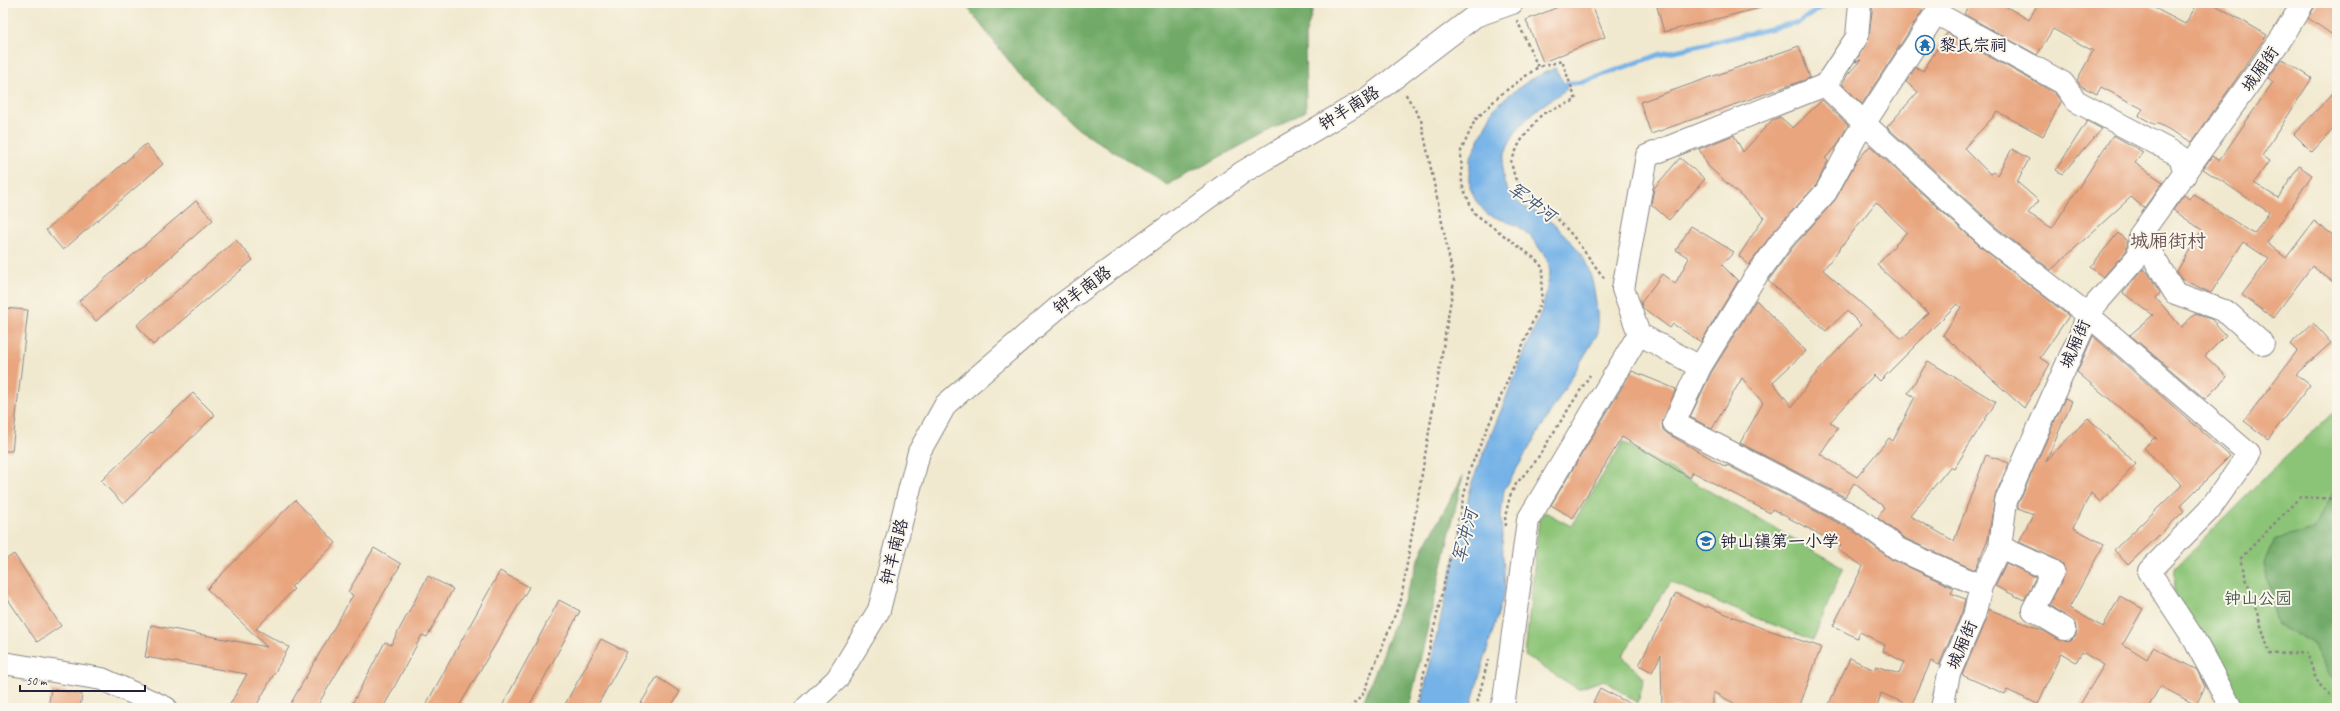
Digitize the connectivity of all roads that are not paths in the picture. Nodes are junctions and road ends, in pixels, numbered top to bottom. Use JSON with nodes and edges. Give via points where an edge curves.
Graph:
{"nodes":[{"id":1,"x":1860,"y":3,"type":"edge"},
{"id":2,"x":2303,"y":3,"type":"edge"},
{"id":3,"x":1506,"y":4,"type":"edge"},
{"id":4,"x":1938,"y":8,"type":"edge"},
{"id":5,"x":1825,"y":84,"type":"junction"},
{"id":6,"x":1864,"y":123,"type":"junction"},
{"id":7,"x":2185,"y":175,"type":"junction"},
{"id":8,"x":2140,"y":235,"type":"junction"},
{"id":9,"x":2087,"y":314,"type":"junction"},
{"id":10,"x":1639,"y":334,"type":"junction"},
{"id":11,"x":2263,"y":344,"type":"dead end"},
{"id":12,"x":1700,"y":367,"type":"junction"},
{"id":13,"x":2000,"y":547,"type":"junction"},
{"id":14,"x":1981,"y":586,"type":"junction"},
{"id":15,"x":2066,"y":629,"type":"dead end"},
{"id":16,"x":3,"y":663,"type":"edge"},
{"id":17,"x":166,"y":708,"type":"edge"},
{"id":18,"x":806,"y":708,"type":"edge"},
{"id":19,"x":1501,"y":708,"type":"edge"},
{"id":20,"x":1942,"y":708,"type":"edge"},
{"id":21,"x":2231,"y":708,"type":"edge"}],
"edges":[{"from":1,"to":5,"type":"main road","via":[[1857,37]]},
{"from":2,"to":7,"type":"main road","name":"城厢街","via":[[2282,38]]},
{"from":3,"to":18,"type":"main road","name":"钟羊南路","via":[[1475,16],[1368,98],[1243,172],[1061,304],[946,404],[920,452],[879,610],[837,680]]},
{"from":4,"to":6,"type":"main road"},
{"from":4,"to":7,"type":"main road","via":[[2063,83],[2076,101],[2180,156]]},
{"from":5,"to":6,"type":"main road"},
{"from":5,"to":10,"type":"main road","via":[[1647,156],[1623,289]]},
{"from":6,"to":9,"type":"main road","via":[[1989,238]]},
{"from":6,"to":12,"type":"main road","via":[[1826,192],[1765,263]]},
{"from":7,"to":8,"type":"main road","name":"城厢街"},
{"from":8,"to":9,"type":"main road","name":"城厢街","via":[[2139,255]]},
{"from":8,"to":11,"type":"main road","via":[[2175,293],[2227,312]]},
{"from":9,"to":13,"type":"main road","name":"城厢街","via":[[2006,501]]},
{"from":9,"to":21,"type":"main road","via":[[2249,454],[2209,510],[2149,571],[2194,639]]},
{"from":10,"to":12,"type":"main road"},
{"from":10,"to":19,"type":"main road","via":[[1528,520]]},
{"from":12,"to":14,"type":"main road","via":[[1674,423],[1859,519],[1898,549]]},
{"from":13,"to":14,"type":"main road","name":"城厢街"},
{"from":13,"to":15,"type":"main road","via":[[2053,570],[2033,610]]},
{"from":14,"to":20,"type":"main road","name":"城厢街","via":[[1974,616],[1949,674]]},
{"from":16,"to":17,"type":"main road","via":[[102,678]]}]}
